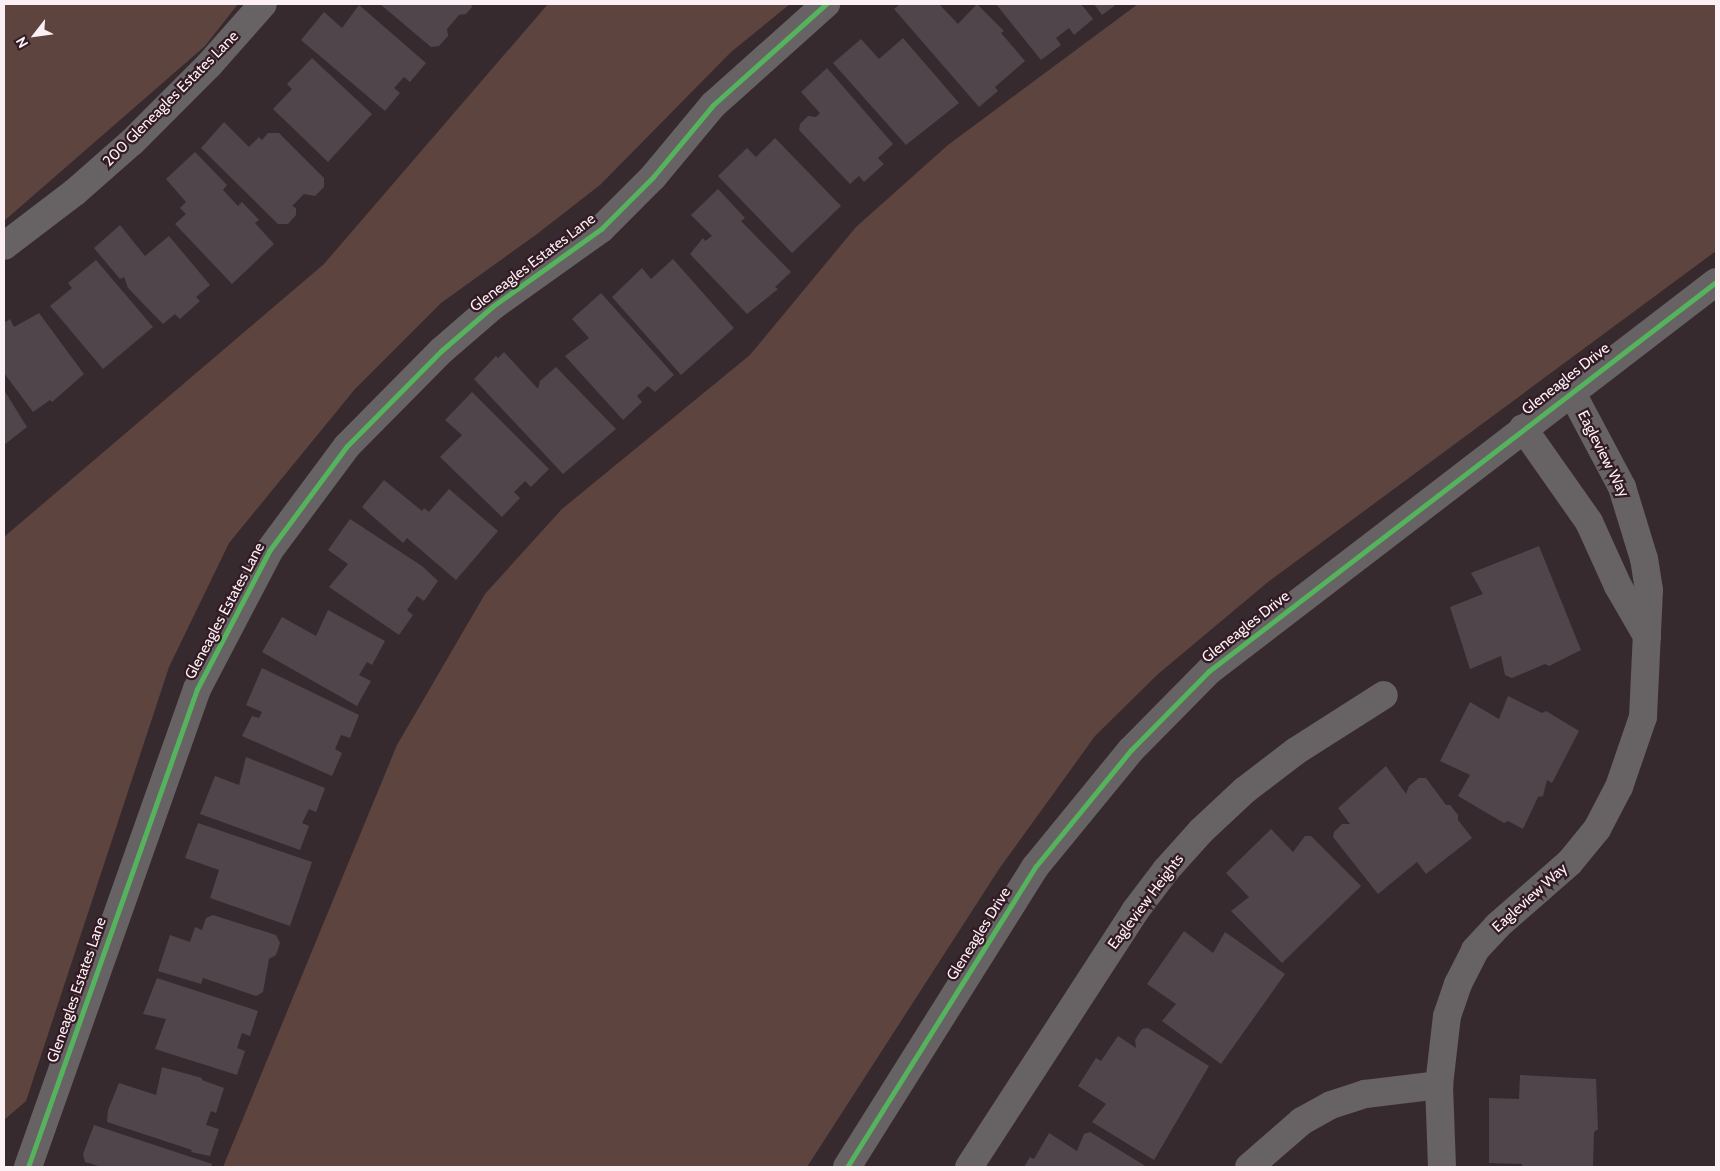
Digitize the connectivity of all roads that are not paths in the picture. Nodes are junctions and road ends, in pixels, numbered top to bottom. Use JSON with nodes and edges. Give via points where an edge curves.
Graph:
{"nodes":[{"id":1,"x":263,"y":4,"type":"edge"},
{"id":2,"x":826,"y":4,"type":"edge"},
{"id":3,"x":4,"y":246,"type":"edge"},
{"id":4,"x":1716,"y":282,"type":"edge"},
{"id":5,"x":1571,"y":390,"type":"junction"},
{"id":6,"x":1523,"y":428,"type":"junction"},
{"id":7,"x":1647,"y":636,"type":"junction"},
{"id":8,"x":1384,"y":695,"type":"dead end"},
{"id":9,"x":1439,"y":1085,"type":"junction"},
{"id":10,"x":28,"y":1167,"type":"edge"},
{"id":11,"x":847,"y":1167,"type":"edge"},
{"id":12,"x":969,"y":1167,"type":"edge"},
{"id":13,"x":1249,"y":1167,"type":"edge"},
{"id":14,"x":1442,"y":1167,"type":"edge"}],
"edges":[{"from":1,"to":3,"type":"street","name":"200 Gleneagles Estates Lane","via":[[209,65],[132,142],[75,192]]},
{"from":2,"to":10,"type":"street","name":"Gleneagles Estates Lane","via":[[712,105],[653,176],[601,229],[492,306],[441,351],[347,446],[269,551],[197,689]]},
{"from":4,"to":5,"type":"street","name":"Gleneagles Drive"},
{"from":5,"to":6,"type":"street","name":"Gleneagles Drive"},
{"from":5,"to":7,"type":"street","name":"Eagleview Way","via":[[1622,487],[1634,520],[1649,590]]},
{"from":6,"to":7,"type":"street","via":[[1589,522],[1618,586]]},
{"from":6,"to":11,"type":"street","name":"Gleneagles Drive","via":[[1209,671],[1131,750],[1036,866]]},
{"from":7,"to":9,"type":"street","name":"Eagleview Way","via":[[1643,717],[1619,786],[1597,829],[1570,862],[1523,901],[1476,950],[1458,984],[1447,1016]]},
{"from":8,"to":12,"type":"street","name":"Eagleview Heights","via":[[1296,750],[1239,796],[1178,857],[1135,911]]},
{"from":9,"to":13,"type":"street","via":[[1365,1094],[1331,1105],[1302,1121]]},
{"from":9,"to":14,"type":"street","name":"Eagleview Way"}]}
